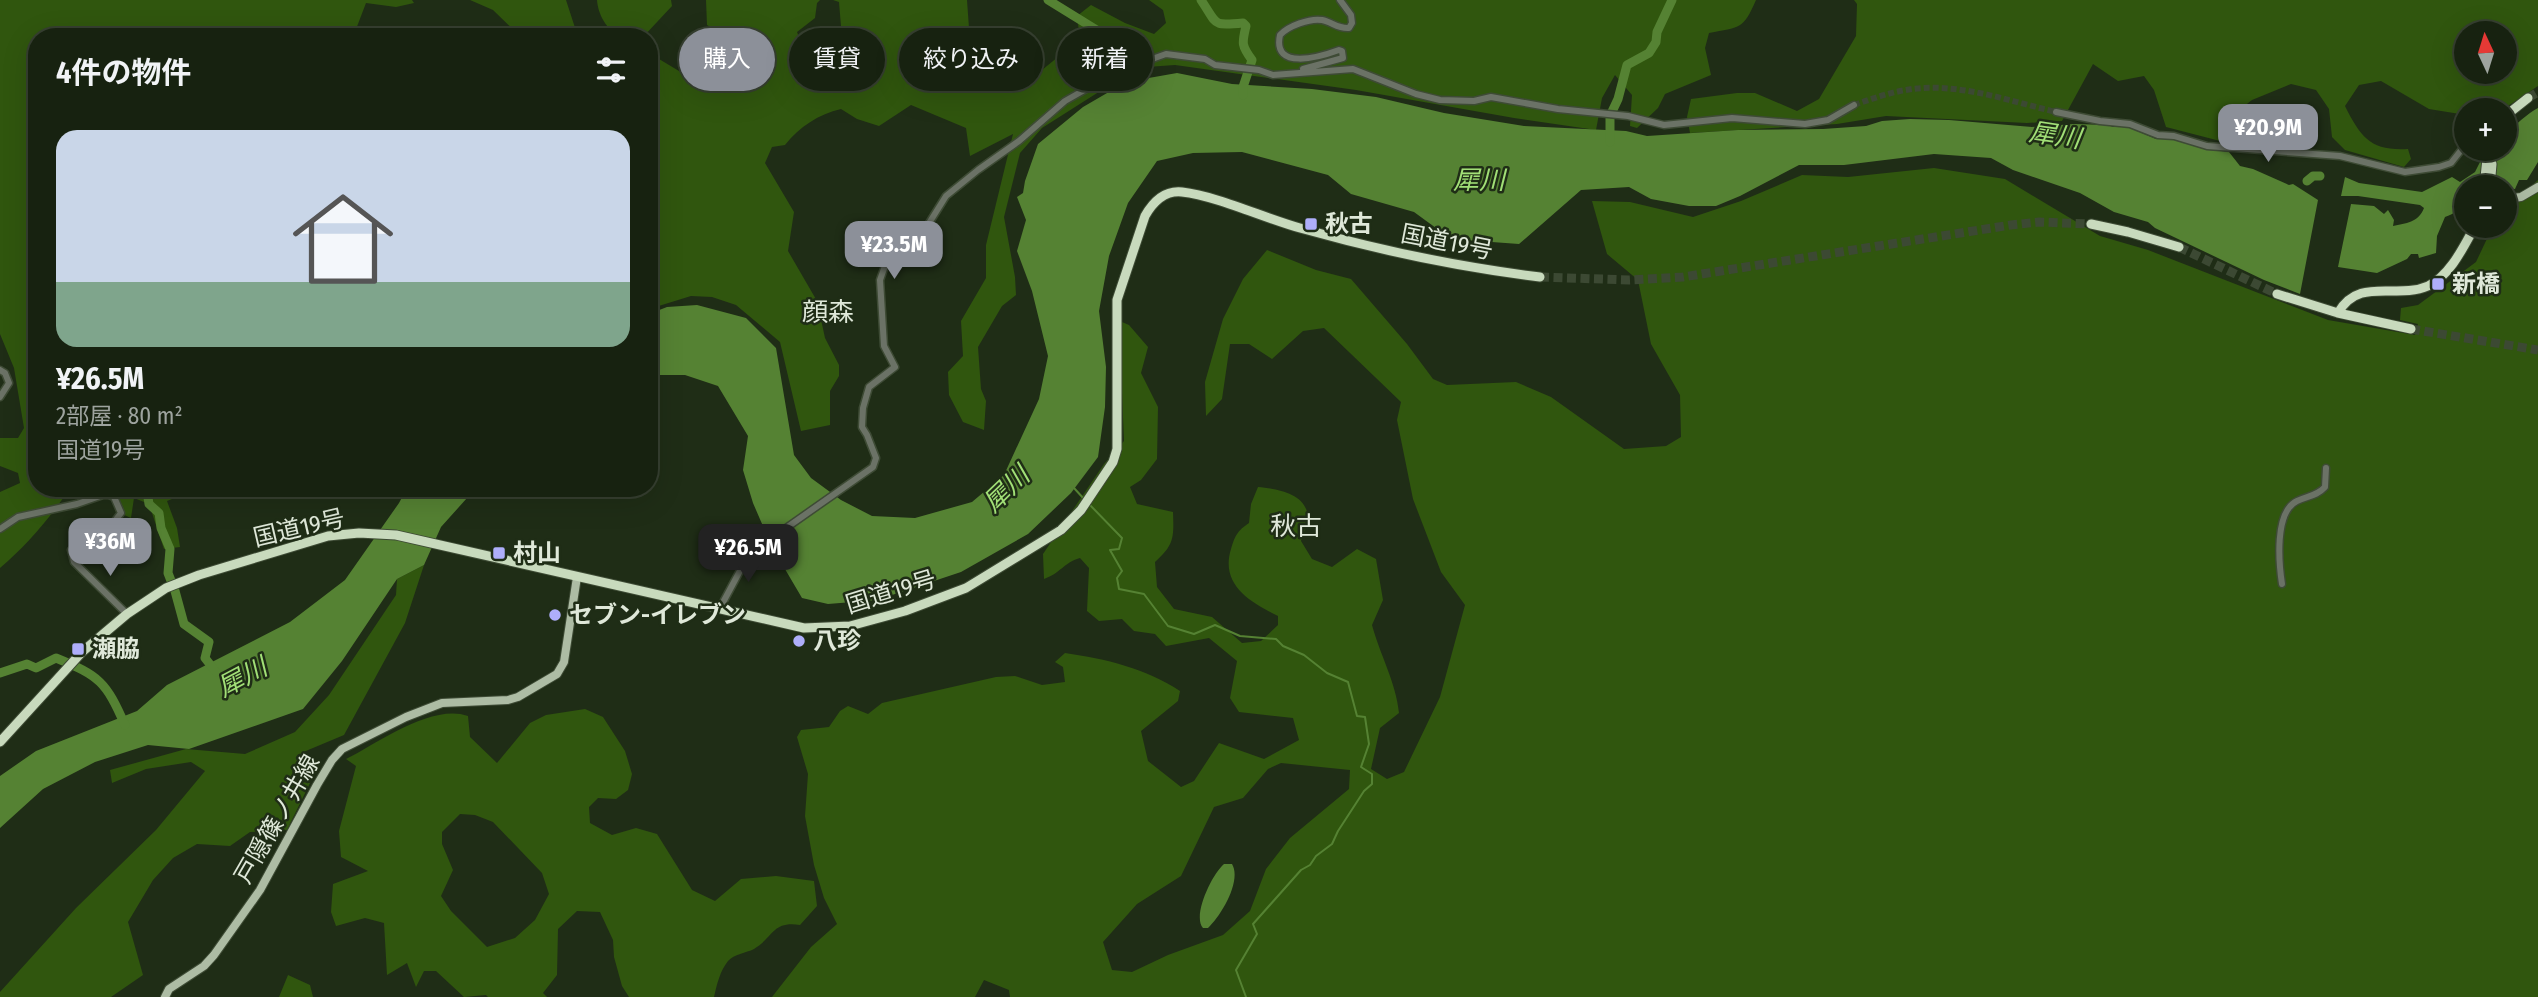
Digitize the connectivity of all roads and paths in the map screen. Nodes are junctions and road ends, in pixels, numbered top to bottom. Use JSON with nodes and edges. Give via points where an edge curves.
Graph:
{"nodes":[{"id":1,"x":1340,"y":0,"type":"edge"},
{"id":2,"x":1273,"y":75,"type":"junction"},
{"id":3,"x":2528,"y":98,"type":"tunnel mouth"},
{"id":4,"x":1854,"y":106,"type":"tunnel mouth"},
{"id":5,"x":2517,"y":107,"type":"edge"},
{"id":6,"x":2056,"y":112,"type":"tunnel mouth"},
{"id":7,"x":2454,"y":159,"type":"edge"},
{"id":8,"x":2538,"y":187,"type":"edge"},
{"id":9,"x":2517,"y":197,"type":"edge"},
{"id":10,"x":2091,"y":224,"type":"tunnel mouth"},
{"id":11,"x":2467,"y":238,"type":"edge"},
{"id":12,"x":2179,"y":247,"type":"tunnel mouth"},
{"id":13,"x":1540,"y":277,"type":"tunnel mouth"},
{"id":14,"x":2277,"y":295,"type":"tunnel mouth"},
{"id":15,"x":2338,"y":313,"type":"junction"},
{"id":16,"x":2411,"y":329,"type":"tunnel mouth"},
{"id":17,"x":0,"y":370,"type":"edge"},
{"id":18,"x":0,"y":397,"type":"edge"},
{"id":19,"x":2326,"y":468,"type":"dead end"},
{"id":20,"x":97,"y":497,"type":"edge"},
{"id":21,"x":114,"y":497,"type":"edge"},
{"id":22,"x":0,"y":529,"type":"edge"},
{"id":23,"x":577,"y":577,"type":"junction"},
{"id":24,"x":2282,"y":584,"type":"dead end"},
{"id":25,"x":720,"y":608,"type":"junction"},
{"id":26,"x":127,"y":614,"type":"junction"},
{"id":27,"x":0,"y":742,"type":"edge"},
{"id":28,"x":165,"y":997,"type":"edge"}],
"edges":[{"from":1,"to":2,"type":"street","via":[[1351,15],[1349,27],[1319,20],[1301,24],[1286,29],[1278,44],[1282,54],[1290,57],[1308,58],[1339,50],[1343,58],[1309,68],[1273,71]]},
{"from":2,"to":4,"type":"street","via":[[1353,69],[1440,100],[1474,102],[1491,97],[1664,125],[1732,118],[1805,124],[1828,120]]},
{"from":2,"to":25,"type":"street","via":[[1166,54],[1115,72],[1065,101],[946,196],[926,228],[902,229],[880,280],[884,346],[895,367],[869,387],[863,408],[862,427],[876,458],[873,467],[749,554]]},
{"from":3,"to":5,"type":"highway"},
{"from":6,"to":7,"type":"street","via":[[2130,124],[2207,146],[2331,155],[2405,172],[2439,167]]},
{"from":8,"to":9,"type":"main road"},
{"from":10,"to":12,"type":"highway"},
{"from":11,"to":15,"type":"highway","via":[[2446,271],[2427,286],[2360,293],[2348,298]]},
{"from":13,"to":25,"type":"highway","name":"国道19号","via":[[1344,241],[1182,192],[1162,196],[1145,216],[1117,300],[1113,462],[1072,521],[966,588],[850,626],[804,628]]},
{"from":14,"to":15,"type":"highway"},
{"from":15,"to":16,"type":"highway"},
{"from":17,"to":18,"type":"street","via":[[9,383]]},
{"from":19,"to":24,"type":"street","via":[[2325,487],[2293,503],[2285,517],[2279,554]]},
{"from":20,"to":22,"type":"street","via":[[32,513]]},
{"from":21,"to":26,"type":"street","via":[[121,513],[116,521],[71,550],[71,556]]},
{"from":23,"to":25,"type":"highway","name":"国道19号"},
{"from":23,"to":26,"type":"highway","name":"国道19号","via":[[396,535],[349,534],[278,550],[176,584]]},
{"from":23,"to":28,"type":"main road","name":"戸隠篠ノ井線","via":[[564,662],[557,674],[508,700],[442,703],[342,749],[317,785],[260,890],[214,955]]},
{"from":26,"to":27,"type":"highway","name":"国道19号","via":[[76,659]]}]}
